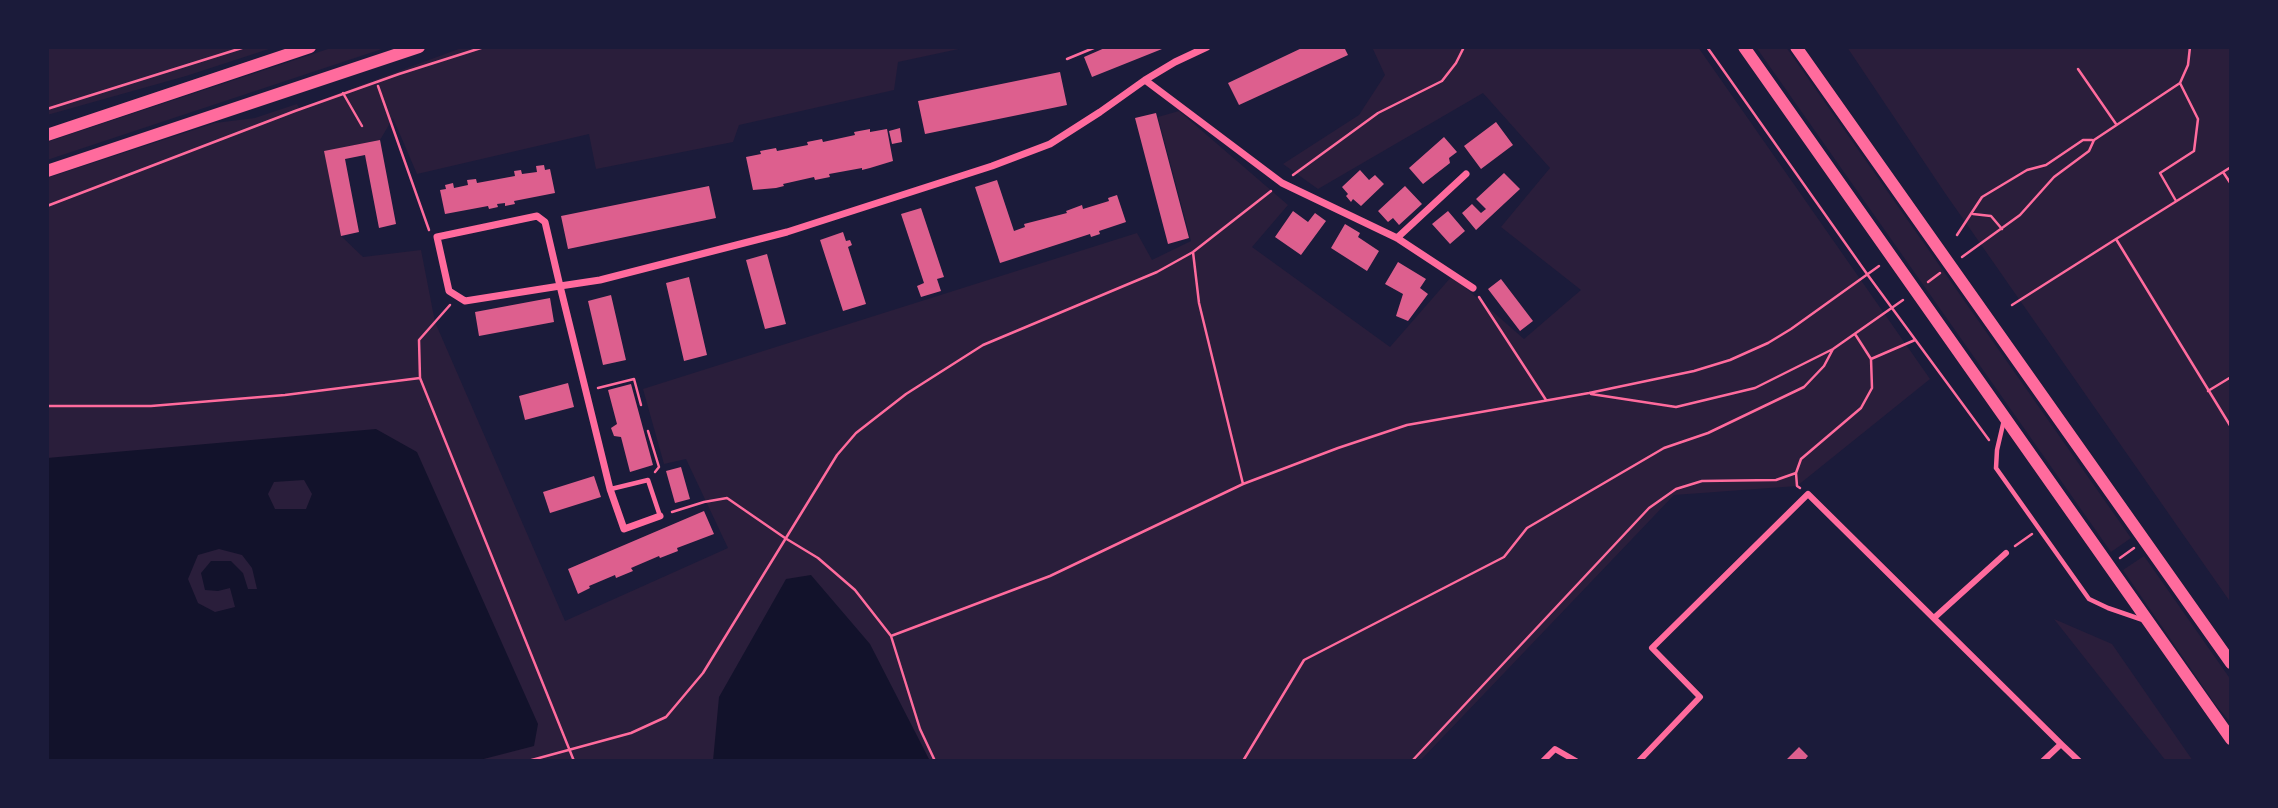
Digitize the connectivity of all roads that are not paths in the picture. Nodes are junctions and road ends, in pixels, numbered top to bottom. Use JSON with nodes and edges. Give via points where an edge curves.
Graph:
{"nodes":[{"id":1,"x":310,"y":47,"type":"edge"},
{"id":2,"x":419,"y":47,"type":"edge"},
{"id":3,"x":1207,"y":47,"type":"edge"},
{"id":4,"x":1744,"y":47,"type":"edge"},
{"id":5,"x":1796,"y":47,"type":"edge"},
{"id":6,"x":1145,"y":80,"type":"junction"},
{"id":7,"x":47,"y":135,"type":"edge"},
{"id":8,"x":47,"y":171,"type":"edge"},
{"id":9,"x":1466,"y":174,"type":"dead end"},
{"id":10,"x":1397,"y":238,"type":"junction"},
{"id":11,"x":560,"y":286,"type":"junction"},
{"id":12,"x":1473,"y":288,"type":"road end"},
{"id":13,"x":2004,"y":419,"type":"junction"},
{"id":14,"x":610,"y":489,"type":"junction"},
{"id":15,"x":660,"y":516,"type":"joint"},
{"id":16,"x":2006,"y":552,"type":"road end"},
{"id":17,"x":1934,"y":618,"type":"junction"},
{"id":18,"x":2148,"y":622,"type":"junction"},
{"id":19,"x":2231,"y":663,"type":"edge"},
{"id":20,"x":2231,"y":739,"type":"edge"},
{"id":21,"x":2061,"y":744,"type":"junction"},
{"id":22,"x":1543,"y":761,"type":"edge"},
{"id":23,"x":1576,"y":761,"type":"edge"},
{"id":24,"x":1639,"y":761,"type":"edge"},
{"id":25,"x":2043,"y":761,"type":"edge"},
{"id":26,"x":2079,"y":761,"type":"edge"}],
"edges":[{"from":1,"to":7,"type":"main road"},
{"from":2,"to":8,"type":"main road"},
{"from":3,"to":6,"type":"street"},
{"from":4,"to":13,"type":"main road"},
{"from":5,"to":19,"type":"main road"},
{"from":6,"to":10,"type":"street","via":[[1282,183]]},
{"from":6,"to":11,"type":"street","via":[[1050,144],[992,166],[787,232]]},
{"from":9,"to":10,"type":"street"},
{"from":10,"to":12,"type":"street"},
{"from":11,"to":11,"type":"street","via":[[545,222],[537,216],[437,237],[449,291],[456,298],[465,301]]},
{"from":11,"to":14,"type":"street"},
{"from":13,"to":18,"type":"main road"},
{"from":13,"to":18,"type":"lane","via":[[1996,468],[2039,529],[2089,598]]},
{"from":14,"to":15,"type":"lane","via":[[648,480]]},
{"from":14,"to":15,"type":"street","via":[[624,529]]},
{"from":16,"to":17,"type":"street"},
{"from":17,"to":21,"type":"street"},
{"from":17,"to":24,"type":"street","via":[[1808,494],[1653,648],[1700,697]]},
{"from":18,"to":20,"type":"main road"},
{"from":21,"to":25,"type":"street"},
{"from":21,"to":26,"type":"street"},
{"from":22,"to":23,"type":"street","via":[[1555,749]]}]}
